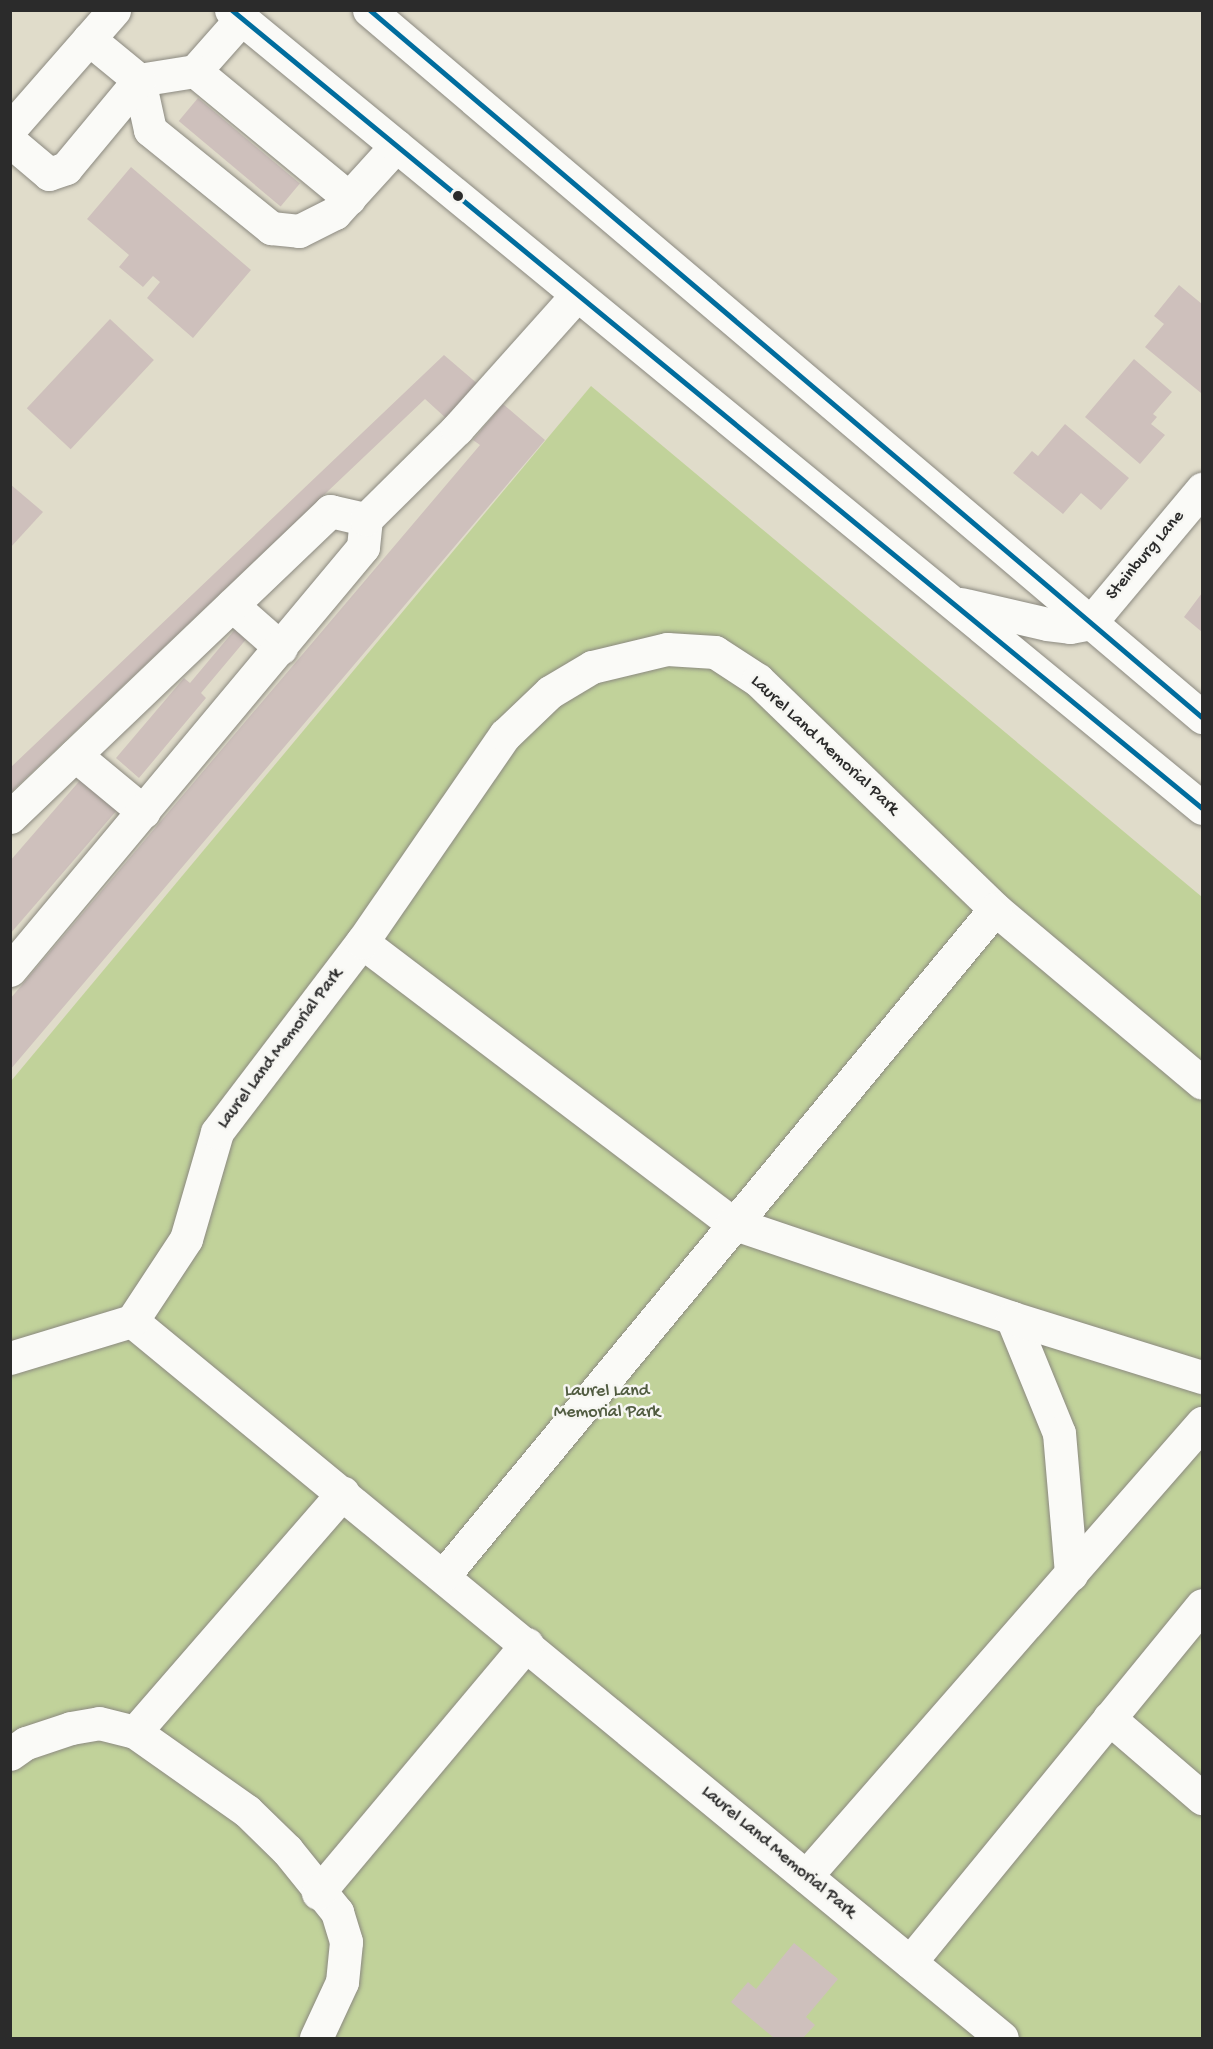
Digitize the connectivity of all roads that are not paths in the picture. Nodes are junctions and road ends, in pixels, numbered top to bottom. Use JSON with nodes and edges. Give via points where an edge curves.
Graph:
{"nodes":[{"id":1,"x":114,"y":10,"type":"edge"},
{"id":2,"x":369,"y":10,"type":"edge"},
{"id":3,"x":236,"y":15,"type":"edge"},
{"id":4,"x":89,"y":39,"type":"junction"},
{"id":5,"x":195,"y":71,"type":"junction"},
{"id":6,"x":139,"y":80,"type":"junction"},
{"id":7,"x":10,"y":129,"type":"edge"},
{"id":8,"x":10,"y":141,"type":"edge"},
{"id":9,"x":396,"y":146,"type":"junction"},
{"id":10,"x":349,"y":198,"type":"junction"},
{"id":11,"x":577,"y":295,"type":"junction"},
{"id":12,"x":1203,"y":489,"type":"edge"},
{"id":13,"x":366,"y":519,"type":"junction"},
{"id":14,"x":948,"y":599,"type":"junction"},
{"id":15,"x":232,"y":605,"type":"junction"},
{"id":16,"x":1090,"y":622,"type":"junction"},
{"id":17,"x":281,"y":648,"type":"junction"},
{"id":18,"x":1203,"y":717,"type":"edge"},
{"id":19,"x":75,"y":755,"type":"junction"},
{"id":20,"x":1203,"y":808,"type":"edge"},
{"id":21,"x":144,"y":812,"type":"junction"},
{"id":22,"x":10,"y":818,"type":"edge"},
{"id":23,"x":995,"y":909,"type":"junction"},
{"id":24,"x":362,"y":942,"type":"junction"},
{"id":25,"x":10,"y":970,"type":"edge"},
{"id":26,"x":1203,"y":1083,"type":"edge"},
{"id":27,"x":732,"y":1223,"type":"junction"},
{"id":28,"x":1012,"y":1318,"type":"junction"},
{"id":29,"x":132,"y":1321,"type":"junction"},
{"id":30,"x":10,"y":1358,"type":"edge"},
{"id":31,"x":1203,"y":1377,"type":"edge"},
{"id":32,"x":1203,"y":1423,"type":"edge"},
{"id":33,"x":343,"y":1493,"type":"junction"},
{"id":34,"x":1071,"y":1574,"type":"junction"},
{"id":35,"x":444,"y":1575,"type":"junction"},
{"id":36,"x":1203,"y":1605,"type":"edge"},
{"id":37,"x":527,"y":1644,"type":"junction"},
{"id":38,"x":1109,"y":1718,"type":"junction"},
{"id":39,"x":135,"y":1732,"type":"junction"},
{"id":40,"x":10,"y":1754,"type":"edge"},
{"id":41,"x":1203,"y":1798,"type":"edge"},
{"id":42,"x":806,"y":1876,"type":"junction"},
{"id":43,"x":318,"y":1893,"type":"junction"},
{"id":44,"x":910,"y":1962,"type":"junction"},
{"id":45,"x":316,"y":2038,"type":"edge"},
{"id":46,"x":1002,"y":2038,"type":"edge"}],
"edges":[{"from":1,"to":4,"type":"main road"},
{"from":2,"to":16,"type":"main road"},
{"from":3,"to":5,"type":"main road"},
{"from":3,"to":9,"type":"main road"},
{"from":4,"to":6,"type":"main road"},
{"from":4,"to":7,"type":"main road"},
{"from":5,"to":6,"type":"main road"},
{"from":5,"to":10,"type":"main road"},
{"from":6,"to":8,"type":"main road","via":[[66,168],[49,174]]},
{"from":6,"to":10,"type":"main road","via":[[150,130],[271,228],[299,231],[335,213]]},
{"from":9,"to":10,"type":"main road"},
{"from":9,"to":11,"type":"main road"},
{"from":11,"to":13,"type":"main road","via":[[457,429]]},
{"from":11,"to":14,"type":"main road"},
{"from":12,"to":16,"type":"main road","name":"Steinburg Lane"},
{"from":13,"to":15,"type":"main road","via":[[330,512]]},
{"from":13,"to":17,"type":"main road","via":[[363,547]]},
{"from":14,"to":16,"type":"main road","via":[[1047,624],[1070,627]]},
{"from":14,"to":20,"type":"main road"},
{"from":15,"to":17,"type":"main road"},
{"from":15,"to":19,"type":"main road"},
{"from":16,"to":18,"type":"main road"},
{"from":17,"to":21,"type":"main road"},
{"from":19,"to":21,"type":"main road"},
{"from":19,"to":22,"type":"main road"},
{"from":21,"to":25,"type":"main road"},
{"from":23,"to":24,"type":"main road","name":"Laurel Land Memorial Park","via":[[758,680],[716,652],[667,649],[592,667],[550,692],[505,735]]},
{"from":23,"to":26,"type":"main road","name":"Laurel Land Memorial Park"},
{"from":23,"to":27,"type":"main road"},
{"from":24,"to":27,"type":"main road"},
{"from":24,"to":29,"type":"main road","name":"Laurel Land Memorial Park","via":[[217,1132],[186,1239]]},
{"from":27,"to":28,"type":"main road"},
{"from":27,"to":35,"type":"main road"},
{"from":28,"to":31,"type":"main road"},
{"from":28,"to":34,"type":"main road","via":[[1059,1433]]},
{"from":29,"to":30,"type":"main road"},
{"from":29,"to":33,"type":"main road","name":"Laurel Land Memorial Park"},
{"from":32,"to":34,"type":"main road"},
{"from":33,"to":35,"type":"main road","name":"Laurel Land Memorial Park"},
{"from":33,"to":39,"type":"main road"},
{"from":34,"to":42,"type":"main road"},
{"from":35,"to":37,"type":"main road","name":"Laurel Land Memorial Park"},
{"from":36,"to":38,"type":"main road"},
{"from":37,"to":42,"type":"main road","name":"Laurel Land Memorial Park"},
{"from":37,"to":43,"type":"main road"},
{"from":38,"to":41,"type":"main road"},
{"from":38,"to":44,"type":"main road"},
{"from":39,"to":40,"type":"main road","via":[[99,1723],[26,1743]]},
{"from":39,"to":43,"type":"main road","via":[[247,1811],[287,1850]]},
{"from":42,"to":44,"type":"main road","name":"Laurel Land Memorial Park"},
{"from":43,"to":45,"type":"main road","via":[[337,1912],[346,1942],[342,1982]]},
{"from":44,"to":46,"type":"main road","name":"Laurel Land Memorial Park"}]}
